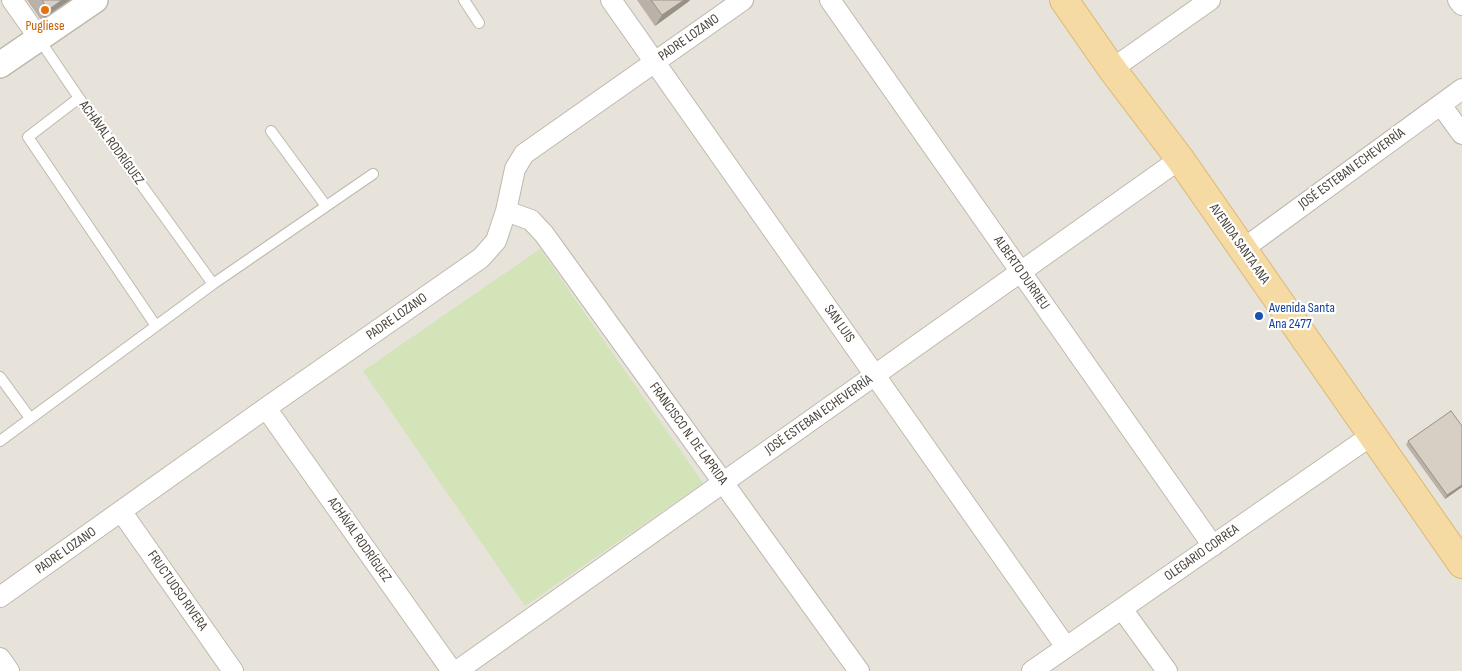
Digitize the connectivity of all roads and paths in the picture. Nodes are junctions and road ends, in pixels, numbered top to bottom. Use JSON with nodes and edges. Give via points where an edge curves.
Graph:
{"nodes":[{"id":1,"x":12,"y":0,"type":"edge"},
{"id":2,"x":95,"y":0,"type":"edge"},
{"id":3,"x":464,"y":0,"type":"edge"},
{"id":4,"x":611,"y":0,"type":"edge"},
{"id":5,"x":743,"y":0,"type":"edge"},
{"id":6,"x":830,"y":0,"type":"edge"},
{"id":7,"x":1064,"y":0,"type":"edge"},
{"id":8,"x":1210,"y":0,"type":"edge"},
{"id":9,"x":1458,"y":0,"type":"edge"},
{"id":10,"x":1462,"y":5,"type":"edge"},
{"id":11,"x":479,"y":23,"type":"dead end"},
{"id":12,"x":39,"y":38,"type":"junction"},
{"id":13,"x":654,"y":62,"type":"junction"},
{"id":14,"x":0,"y":65,"type":"edge"},
{"id":15,"x":1112,"y":68,"type":"junction"},
{"id":16,"x":1462,"y":89,"type":"edge"},
{"id":17,"x":78,"y":98,"type":"junction"},
{"id":18,"x":1441,"y":104,"type":"junction"},
{"id":19,"x":271,"y":131,"type":"dead end"},
{"id":20,"x":1462,"y":134,"type":"edge"},
{"id":21,"x":1180,"y":159,"type":"junction"},
{"id":22,"x":372,"y":174,"type":"dead end"},
{"id":23,"x":326,"y":206,"type":"junction"},
{"id":24,"x":506,"y":211,"type":"junction"},
{"id":25,"x":1243,"y":250,"type":"junction"},
{"id":26,"x":1021,"y":272,"type":"junction"},
{"id":27,"x":213,"y":284,"type":"junction"},
{"id":28,"x":156,"y":326,"type":"junction"},
{"id":29,"x":875,"y":375,"type":"junction"},
{"id":30,"x":0,"y":377,"type":"edge"},
{"id":31,"x":266,"y":408,"type":"junction"},
{"id":32,"x":30,"y":418,"type":"junction"},
{"id":33,"x":1372,"y":435,"type":"junction"},
{"id":34,"x":0,"y":441,"type":"edge"},
{"id":35,"x":723,"y":482,"type":"junction"},
{"id":36,"x":121,"y":511,"type":"junction"},
{"id":37,"x":1213,"y":546,"type":"junction"},
{"id":38,"x":1462,"y":564,"type":"edge"},
{"id":39,"x":0,"y":597,"type":"edge"},
{"id":40,"x":1122,"y":609,"type":"junction"},
{"id":41,"x":1066,"y":647,"type":"junction"},
{"id":42,"x":0,"y":658,"type":"edge"},
{"id":43,"x":9,"y":671,"type":"edge"},
{"id":44,"x":233,"y":671,"type":"edge"},
{"id":45,"x":452,"y":671,"type":"edge"},
{"id":46,"x":457,"y":671,"type":"edge"},
{"id":47,"x":859,"y":671,"type":"edge"},
{"id":48,"x":1032,"y":671,"type":"edge"},
{"id":49,"x":1167,"y":671,"type":"edge"}],
"edges":[{"from":1,"to":12,"type":"street","name":"ACHÁVAL RODRÍGUEZ"},
{"from":2,"to":12,"type":"street"},
{"from":3,"to":11,"type":"lane"},
{"from":4,"to":13,"type":"street","name":"SAN LUIS"},
{"from":5,"to":13,"type":"street","name":"PADRE LOZANO"},
{"from":6,"to":26,"type":"street","name":"ALBERTO DURRIEU"},
{"from":7,"to":15,"type":"main road","name":"AVENIDA SANTA ANA"},
{"from":8,"to":15,"type":"street"},
{"from":9,"to":10,"type":"street"},
{"from":12,"to":14,"type":"street"},
{"from":12,"to":17,"type":"lane","name":"ACHÁVAL RODRÍGUEZ"},
{"from":13,"to":24,"type":"street","name":"PADRE LOZANO","via":[[524,154],[515,169]]},
{"from":13,"to":29,"type":"street","name":"SAN LUIS"},
{"from":15,"to":21,"type":"main road","name":"AVENIDA SANTA ANA"},
{"from":16,"to":18,"type":"street","name":"JOSÉ ESTEBAN ECHEVERRÍA"},
{"from":17,"to":27,"type":"lane","name":"ACHÁVAL RODRÍGUEZ"},
{"from":17,"to":28,"type":"lane","via":[[28,137]]},
{"from":18,"to":20,"type":"street"},
{"from":18,"to":25,"type":"street","name":"JOSÉ ESTEBAN ECHEVERRÍA"},
{"from":19,"to":23,"type":"lane"},
{"from":21,"to":25,"type":"main road","name":"AVENIDA SANTA ANA"},
{"from":21,"to":26,"type":"street","name":"JOSÉ ESTEBAN ECHEVERRÍA"},
{"from":22,"to":23,"type":"lane"},
{"from":23,"to":27,"type":"lane"},
{"from":24,"to":31,"type":"street","name":"PADRE LOZANO","via":[[496,241],[481,258]]},
{"from":24,"to":35,"type":"street","name":"FRANCISCO N. DE LAPRIDA","via":[[531,220],[544,234]]},
{"from":25,"to":33,"type":"main road","name":"AVENIDA SANTA ANA"},
{"from":26,"to":29,"type":"street","name":"JOSÉ ESTEBAN ECHEVERRÍA"},
{"from":26,"to":37,"type":"street","name":"ALBERTO DURRIEU"},
{"from":27,"to":28,"type":"lane"},
{"from":28,"to":32,"type":"lane"},
{"from":29,"to":35,"type":"street","name":"JOSÉ ESTEBAN ECHEVERRÍA"},
{"from":29,"to":41,"type":"street","name":"SAN LUIS"},
{"from":30,"to":32,"type":"lane"},
{"from":31,"to":36,"type":"street","name":"PADRE LOZANO"},
{"from":31,"to":45,"type":"street","name":"ACHÁVAL RODRÍGUEZ"},
{"from":32,"to":34,"type":"lane"},
{"from":33,"to":37,"type":"street","name":"OLEGARIO CORREA"},
{"from":33,"to":38,"type":"main road","name":"AVENIDA SANTA ANA"},
{"from":35,"to":46,"type":"street","name":"JOSÉ ESTEBAN ECHEVERRÍA"},
{"from":35,"to":47,"type":"street","name":"FRANCISCO N. DE LAPRIDA"},
{"from":36,"to":39,"type":"street","name":"PADRE LOZANO"},
{"from":36,"to":44,"type":"street","name":"FRUCTUOSO RIVERA"},
{"from":37,"to":40,"type":"street","name":"OLEGARIO CORREA"},
{"from":40,"to":41,"type":"street","name":"OLEGARIO CORREA"},
{"from":40,"to":49,"type":"street"},
{"from":41,"to":48,"type":"street","name":"OLEGARIO CORREA"},
{"from":42,"to":43,"type":"street"}]}
